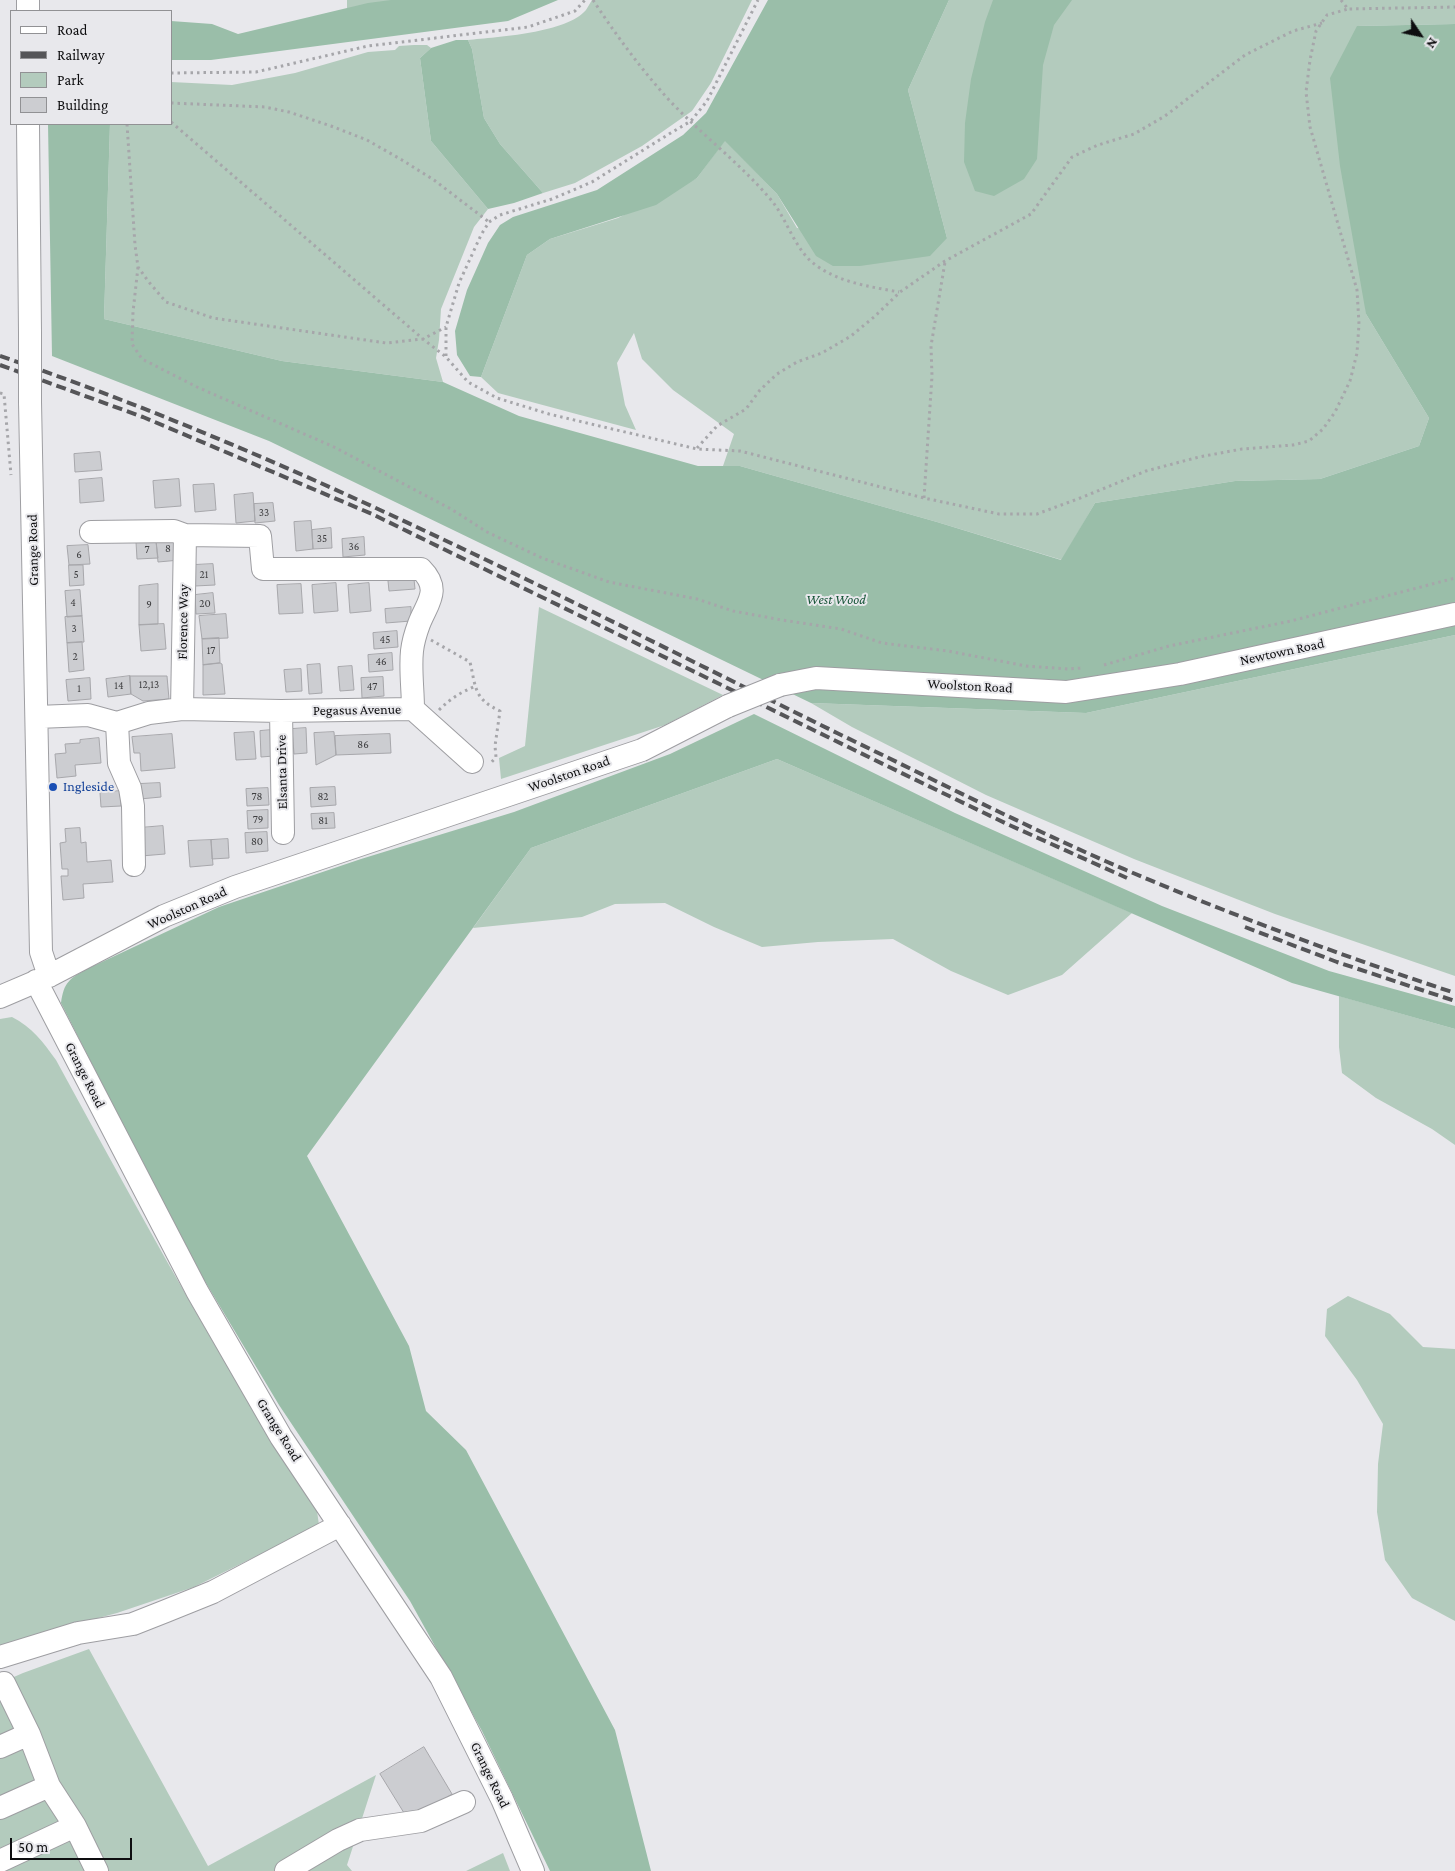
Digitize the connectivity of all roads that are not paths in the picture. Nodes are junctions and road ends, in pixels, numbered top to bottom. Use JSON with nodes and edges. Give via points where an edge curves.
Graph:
{"nodes":[{"id":1,"x":28,"y":125,"type":"edge"},
{"id":2,"x":91,"y":532,"type":"dead end"},
{"id":3,"x":185,"y":535,"type":"junction"},
{"id":4,"x":1455,"y":614,"type":"edge"},
{"id":5,"x":1103,"y":676,"type":"joint"},
{"id":6,"x":182,"y":709,"type":"junction"},
{"id":7,"x":281,"y":711,"type":"junction"},
{"id":8,"x":420,"y":716,"type":"junction"},
{"id":9,"x":37,"y":717,"type":"junction"},
{"id":10,"x":117,"y":723,"type":"junction"},
{"id":11,"x":472,"y":762,"type":"road end"},
{"id":12,"x":283,"y":833,"type":"dead end"},
{"id":13,"x":134,"y":866,"type":"dead end"},
{"id":14,"x":42,"y":978,"type":"junction"},
{"id":15,"x":0,"y":997,"type":"edge"},
{"id":16,"x":340,"y":1526,"type":"junction"},
{"id":17,"x":0,"y":1657,"type":"edge"},
{"id":18,"x":0,"y":1684,"type":"edge"},
{"id":19,"x":30,"y":1734,"type":"junction"},
{"id":20,"x":0,"y":1747,"type":"edge"},
{"id":21,"x":49,"y":1786,"type":"junction"},
{"id":22,"x":464,"y":1802,"type":"dead end"},
{"id":23,"x":0,"y":1808,"type":"edge"},
{"id":24,"x":75,"y":1826,"type":"junction"},
{"id":25,"x":0,"y":1860,"type":"edge"},
{"id":26,"x":98,"y":1871,"type":"edge"},
{"id":27,"x":286,"y":1871,"type":"edge"},
{"id":28,"x":533,"y":1871,"type":"edge"}],
"edges":[{"from":1,"to":9,"type":"street","name":"Grange Road","bridge":true},
{"from":2,"to":3,"type":"street","name":"Pegasus Avenue","via":[[174,531]]},
{"from":3,"to":6,"type":"street","name":"Florence Way"},
{"from":3,"to":8,"type":"street","name":"Pegasus Avenue","via":[[260,536],[263,569],[422,569],[429,577],[432,598],[418,625],[412,651]]},
{"from":4,"to":5,"type":"street","name":"Newtown Road","via":[[1180,674]]},
{"from":5,"to":14,"type":"street","name":"Woolston Road","bridge":true,"via":[[1066,692],[816,678],[780,685],[728,706],[642,750],[235,887],[164,916]]},
{"from":6,"to":7,"type":"street","name":"Pegasus Avenue"},
{"from":6,"to":10,"type":"street","name":"Pegasus Avenue","via":[[149,713]]},
{"from":7,"to":8,"type":"street","name":"Pegasus Avenue"},
{"from":7,"to":12,"type":"street","name":"Elsanta Drive"},
{"from":8,"to":11,"type":"street"},
{"from":9,"to":10,"type":"street","via":[[88,715]]},
{"from":9,"to":14,"type":"street","name":"Grange Road"},
{"from":10,"to":13,"type":"street","via":[[118,763],[130,788],[133,806]]},
{"from":14,"to":15,"type":"street"},
{"from":14,"to":16,"type":"street","name":"Grange Road","via":[[197,1291],[281,1437]]},
{"from":16,"to":17,"type":"street","via":[[213,1592],[133,1624],[78,1633]]},
{"from":16,"to":28,"type":"street","name":"Grange Road","via":[[441,1677],[502,1799]]},
{"from":18,"to":19,"type":"street","via":[[4,1682]]},
{"from":19,"to":20,"type":"street"},
{"from":19,"to":21,"type":"street"},
{"from":21,"to":23,"type":"street"},
{"from":21,"to":24,"type":"street"},
{"from":22,"to":27,"type":"street","via":[[421,1821],[360,1830]]},
{"from":24,"to":25,"type":"street"},
{"from":24,"to":26,"type":"street"}]}
